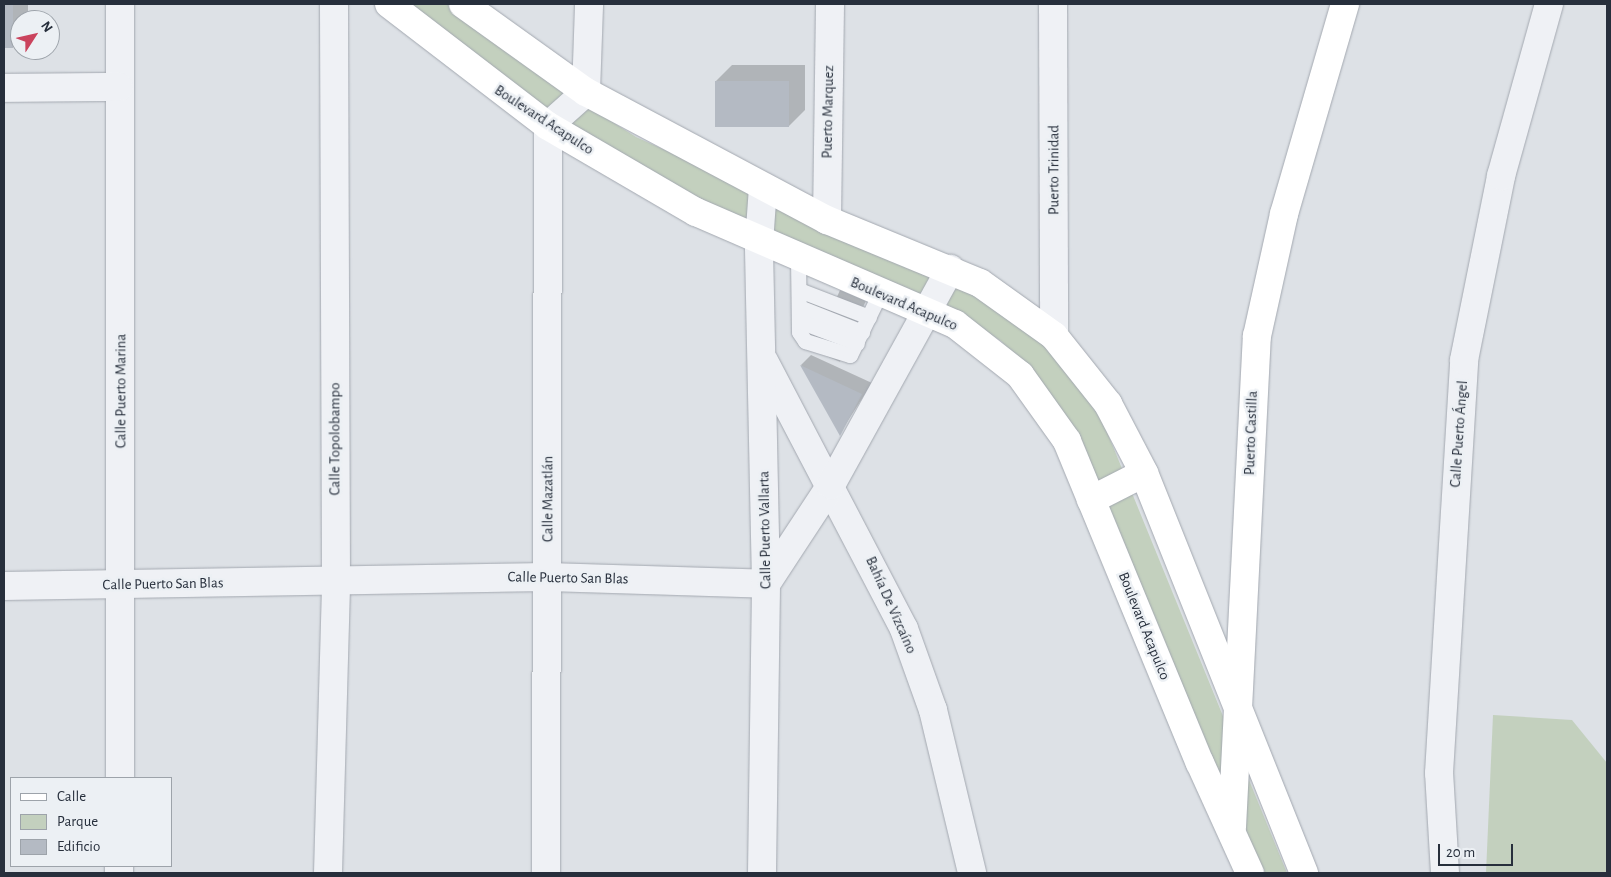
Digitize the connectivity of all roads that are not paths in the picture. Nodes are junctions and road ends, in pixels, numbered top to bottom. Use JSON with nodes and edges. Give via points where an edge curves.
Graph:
{"nodes":[{"id":1,"x":120,"y":4,"type":"edge"},
{"id":2,"x":334,"y":4,"type":"edge"},
{"id":3,"x":389,"y":4,"type":"edge"},
{"id":4,"x":464,"y":4,"type":"edge"},
{"id":5,"x":589,"y":4,"type":"edge"},
{"id":6,"x":830,"y":4,"type":"edge"},
{"id":7,"x":1053,"y":4,"type":"edge"},
{"id":8,"x":1345,"y":4,"type":"edge"},
{"id":9,"x":1549,"y":4,"type":"edge"},
{"id":10,"x":119,"y":87,"type":"junction"},
{"id":11,"x":4,"y":88,"type":"edge"},
{"id":12,"x":586,"y":92,"type":"junction"},
{"id":13,"x":548,"y":126,"type":"junction"},
{"id":14,"x":763,"y":187,"type":"junction"},
{"id":15,"x":827,"y":220,"type":"junction"},
{"id":16,"x":759,"y":242,"type":"junction"},
{"id":17,"x":798,"y":259,"type":"junction"},
{"id":18,"x":950,"y":269,"type":"junction"},
{"id":19,"x":799,"y":290,"type":"junction"},
{"id":20,"x":874,"y":305,"type":"junction"},
{"id":21,"x":927,"y":310,"type":"junction"},
{"id":22,"x":799,"y":314,"type":"junction"},
{"id":23,"x":1054,"y":336,"type":"junction"},
{"id":24,"x":859,"y":337,"type":"junction"},
{"id":25,"x":761,"y":355,"type":"junction"},
{"id":26,"x":1144,"y":473,"type":"junction"},
{"id":27,"x":831,"y":486,"type":"junction"},
{"id":28,"x":1091,"y":500,"type":"junction"},
{"id":29,"x":548,"y":577,"type":"junction"},
{"id":30,"x":336,"y":580,"type":"junction"},
{"id":31,"x":766,"y":584,"type":"junction"},
{"id":32,"x":123,"y":585,"type":"junction"},
{"id":33,"x":4,"y":586,"type":"edge"},
{"id":34,"x":1238,"y":712,"type":"junction"},
{"id":35,"x":120,"y":777,"type":"edge"},
{"id":36,"x":1232,"y":830,"type":"junction"},
{"id":37,"x":328,"y":873,"type":"edge"},
{"id":38,"x":546,"y":873,"type":"edge"},
{"id":39,"x":762,"y":873,"type":"edge"},
{"id":40,"x":972,"y":873,"type":"edge"},
{"id":41,"x":1231,"y":873,"type":"edge"},
{"id":42,"x":1250,"y":873,"type":"edge"},
{"id":43,"x":1304,"y":873,"type":"edge"},
{"id":44,"x":1445,"y":873,"type":"edge"}],
"edges":[{"from":1,"to":10,"type":"street","name":"Calle Puerto Marina"},
{"from":2,"to":30,"type":"street","name":"Calle Topolobampo"},
{"from":3,"to":13,"type":"main road","name":"Boulevard Acapulco"},
{"from":4,"to":12,"type":"main road"},
{"from":5,"to":12,"type":"street"},
{"from":6,"to":15,"type":"street","name":"Puerto Marquez"},
{"from":7,"to":23,"type":"street","name":"Puerto Trinidad"},
{"from":8,"to":34,"type":"main road","name":"Puerto Castilla","via":[[1284,214],[1257,336]]},
{"from":9,"to":44,"type":"street","name":"Calle Puerto Ángel","via":[[1502,176],[1464,360],[1439,773]]},
{"from":10,"to":11,"type":"street"},
{"from":10,"to":32,"type":"street","name":"Calle Puerto Marina"},
{"from":12,"to":13,"type":"street"},
{"from":12,"to":14,"type":"main road"},
{"from":13,"to":16,"type":"main road","name":"Boulevard Acapulco","via":[[696,212]]},
{"from":13,"to":29,"type":"street","name":"Calle Mazatlán"},
{"from":14,"to":15,"type":"main road"},
{"from":14,"to":16,"type":"street","name":"Calle Puerto Vallarta"},
{"from":15,"to":18,"type":"main road"},
{"from":16,"to":17,"type":"main road","name":"Boulevard Acapulco"},
{"from":16,"to":25,"type":"street","name":"Calle Puerto Vallarta"},
{"from":17,"to":19,"type":"lane"},
{"from":17,"to":20,"type":"main road","name":"Boulevard Acapulco"},
{"from":18,"to":21,"type":"street"},
{"from":18,"to":23,"type":"main road","via":[[1003,297]]},
{"from":19,"to":20,"type":"lane"},
{"from":19,"to":22,"type":"lane"},
{"from":20,"to":21,"type":"main road","name":"Boulevard Acapulco"},
{"from":20,"to":24,"type":"lane"},
{"from":21,"to":27,"type":"street"},
{"from":21,"to":28,"type":"main road","name":"Boulevard Acapulco","via":[[981,340],[1038,395],[1067,441]]},
{"from":22,"to":24,"type":"lane"},
{"from":22,"to":24,"type":"lane","via":[[805,341],[846,356]]},
{"from":23,"to":26,"type":"main road","via":[[1108,404]]},
{"from":25,"to":27,"type":"street","name":"Bahía De Vizcaíno"},
{"from":25,"to":31,"type":"street","name":"Calle Puerto Vallarta"},
{"from":26,"to":28,"type":"main road"},
{"from":26,"to":34,"type":"main road"},
{"from":27,"to":31,"type":"street"},
{"from":27,"to":40,"type":"street","name":"Bahía De Vizcaíno","via":[[904,629],[933,710]]},
{"from":28,"to":36,"type":"main road","name":"Boulevard Acapulco","via":[[1200,763]]},
{"from":29,"to":30,"type":"street","name":"Calle Puerto San Blas"},
{"from":29,"to":31,"type":"street","name":"Calle Puerto San Blas"},
{"from":29,"to":38,"type":"street","name":"Calle Mazatlán"},
{"from":30,"to":32,"type":"street","name":"Calle Puerto San Blas"},
{"from":30,"to":37,"type":"street","name":"Calle Topolobampo"},
{"from":31,"to":39,"type":"street","name":"Calle Puerto Vallarta"},
{"from":32,"to":33,"type":"street","name":"Calle Puerto San Blas"},
{"from":32,"to":35,"type":"street","name":"Calle Puerto Marina"},
{"from":34,"to":36,"type":"main road","name":"Puerto Castilla"},
{"from":34,"to":43,"type":"main road"},
{"from":36,"to":41,"type":"main road","name":"Puerto Castilla"},
{"from":36,"to":42,"type":"main road","name":"Boulevard Acapulco"}]}
